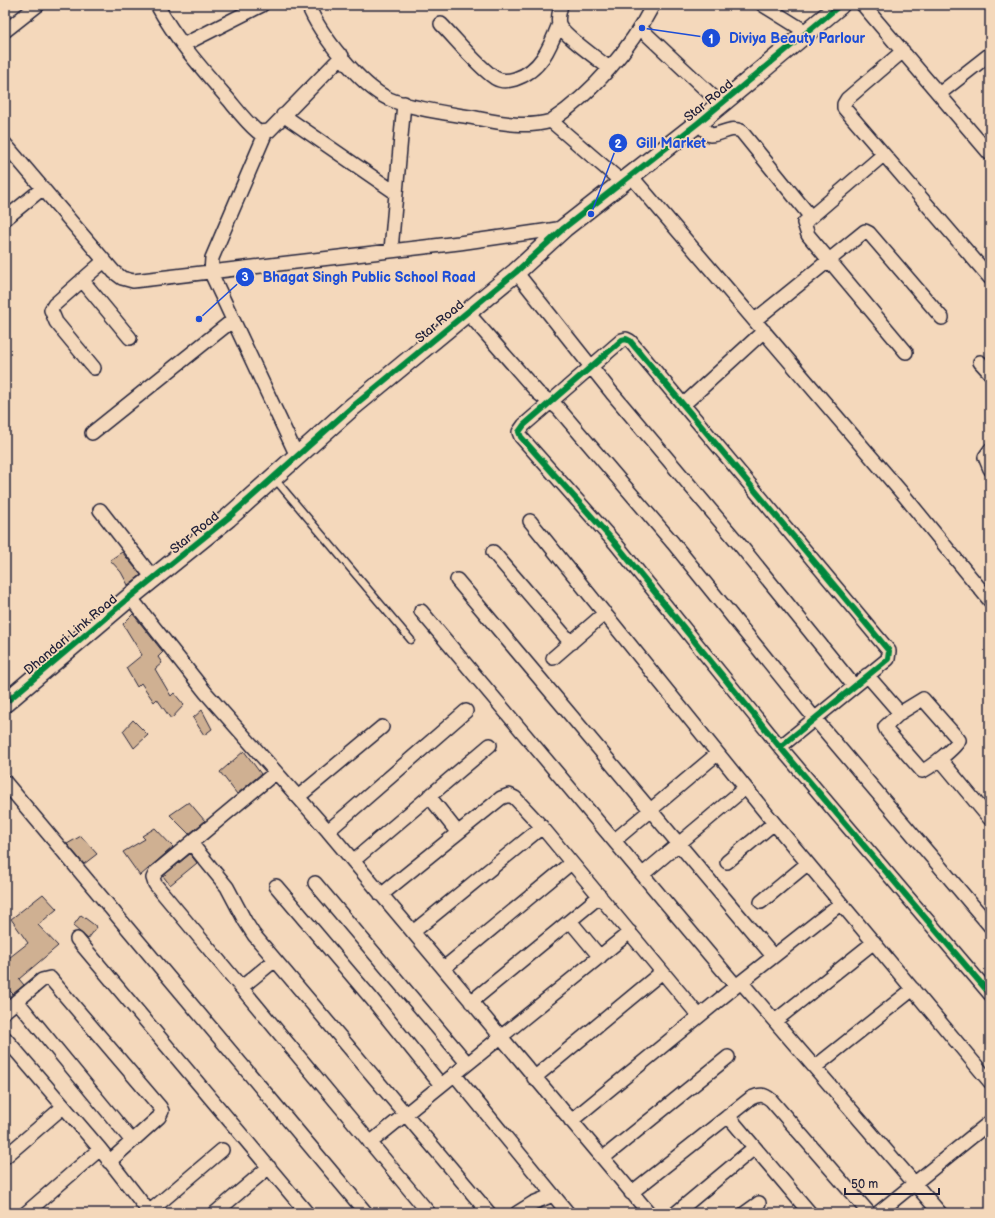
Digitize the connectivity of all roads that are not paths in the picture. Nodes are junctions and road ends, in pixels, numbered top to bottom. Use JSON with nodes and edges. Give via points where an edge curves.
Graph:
{"nodes":[{"id":1,"x":38,"y":5,"type":"edge"},
{"id":2,"x":158,"y":5,"type":"edge"},
{"id":3,"x":262,"y":5,"type":"edge"},
{"id":4,"x":308,"y":5,"type":"edge"},
{"id":5,"x":561,"y":5,"type":"edge"},
{"id":6,"x":653,"y":5,"type":"edge"},
{"id":7,"x":763,"y":5,"type":"edge"},
{"id":8,"x":840,"y":5,"type":"edge"},
{"id":9,"x":863,"y":5,"type":"edge"},
{"id":10,"x":440,"y":24,"type":"dead end"},
{"id":11,"x":559,"y":24,"type":"junction"},
{"id":12,"x":640,"y":29,"type":"junction"},
{"id":13,"x":5,"y":31,"type":"edge"},
{"id":14,"x":808,"y":33,"type":"junction"},
{"id":15,"x":183,"y":45,"type":"junction"},
{"id":16,"x":902,"y":51,"type":"junction"},
{"id":17,"x":990,"y":54,"type":"edge"},
{"id":18,"x":342,"y":56,"type":"junction"},
{"id":19,"x":609,"y":68,"type":"junction"},
{"id":20,"x":939,"y":94,"type":"junction"},
{"id":21,"x":404,"y":103,"type":"junction"},
{"id":22,"x":721,"y":104,"type":"junction"},
{"id":23,"x":283,"y":115,"type":"junction"},
{"id":24,"x":551,"y":121,"type":"junction"},
{"id":25,"x":698,"y":122,"type":"junction"},
{"id":26,"x":266,"y":132,"type":"junction"},
{"id":27,"x":5,"y":144,"type":"edge"},
{"id":28,"x":989,"y":152,"type":"edge"},
{"id":29,"x":883,"y":155,"type":"junction"},
{"id":30,"x":626,"y":179,"type":"junction"},
{"id":31,"x":43,"y":188,"type":"junction"},
{"id":32,"x":396,"y":193,"type":"junction"},
{"id":33,"x":810,"y":216,"type":"junction"},
{"id":34,"x":5,"y":220,"type":"edge"},
{"id":35,"x":564,"y":228,"type":"junction"},
{"id":36,"x":391,"y":250,"type":"junction"},
{"id":37,"x":828,"y":259,"type":"junction"},
{"id":38,"x":104,"y":261,"type":"junction"},
{"id":39,"x":516,"y":272,"type":"junction"},
{"id":40,"x":211,"y":273,"type":"junction"},
{"id":41,"x":990,"y":278,"type":"edge"},
{"id":42,"x":82,"y":280,"type":"junction"},
{"id":43,"x":467,"y":312,"type":"junction"},
{"id":44,"x":942,"y":318,"type":"dead end"},
{"id":45,"x":233,"y":320,"type":"junction"},
{"id":46,"x":755,"y":320,"type":"junction"},
{"id":47,"x":764,"y":331,"type":"junction"},
{"id":48,"x":130,"y":338,"type":"dead end"},
{"id":49,"x":906,"y":352,"type":"dead end"},
{"id":50,"x":980,"y":362,"type":"dead end"},
{"id":51,"x":591,"y":366,"type":"junction"},
{"id":52,"x":94,"y":368,"type":"dead end"},
{"id":53,"x":990,"y":372,"type":"edge"},
{"id":54,"x":549,"y":402,"type":"junction"},
{"id":55,"x":683,"y":404,"type":"junction"},
{"id":56,"x":92,"y":433,"type":"dead end"},
{"id":57,"x":990,"y":450,"type":"edge"},
{"id":58,"x":297,"y":456,"type":"junction"},
{"id":59,"x":990,"y":469,"type":"edge"},
{"id":60,"x":274,"y":478,"type":"junction"},
{"id":61,"x":100,"y":510,"type":"dead end"},
{"id":62,"x":530,"y":521,"type":"dead end"},
{"id":63,"x":493,"y":552,"type":"dead end"},
{"id":64,"x":153,"y":578,"type":"junction"},
{"id":65,"x":457,"y":580,"type":"dead end"},
{"id":66,"x":130,"y":597,"type":"junction"},
{"id":67,"x":990,"y":600,"type":"edge"},
{"id":68,"x":421,"y":611,"type":"dead end"},
{"id":69,"x":605,"y":613,"type":"junction"},
{"id":70,"x":411,"y":640,"type":"dead end"},
{"id":71,"x":570,"y":643,"type":"junction"},
{"id":72,"x":553,"y":658,"type":"dead end"},
{"id":73,"x":867,"y":675,"type":"junction"},
{"id":74,"x":854,"y":686,"type":"junction"},
{"id":75,"x":5,"y":703,"type":"edge"},
{"id":76,"x":466,"y":711,"type":"dead end"},
{"id":77,"x":900,"y":713,"type":"junction"},
{"id":78,"x":815,"y":719,"type":"junction"},
{"id":79,"x":382,"y":727,"type":"dead end"},
{"id":80,"x":490,"y":745,"type":"dead end"},
{"id":81,"x":780,"y":747,"type":"junction"},
{"id":82,"x":718,"y":754,"type":"junction"},
{"id":83,"x":940,"y":759,"type":"junction"},
{"id":84,"x":276,"y":772,"type":"junction"},
{"id":85,"x":5,"y":782,"type":"edge"},
{"id":86,"x":745,"y":788,"type":"junction"},
{"id":87,"x":429,"y":796,"type":"junction"},
{"id":88,"x":298,"y":797,"type":"junction"},
{"id":89,"x":650,"y":810,"type":"junction"},
{"id":90,"x":990,"y":820,"type":"edge"},
{"id":91,"x":774,"y":823,"type":"junction"},
{"id":92,"x":542,"y":827,"type":"junction"},
{"id":93,"x":328,"y":831,"type":"junction"},
{"id":94,"x":458,"y":833,"type":"junction"},
{"id":95,"x":614,"y":840,"type":"junction"},
{"id":96,"x":191,"y":843,"type":"junction"},
{"id":97,"x":678,"y":845,"type":"junction"},
{"id":98,"x":353,"y":861,"type":"junction"},
{"id":99,"x":727,"y":862,"type":"dead end"},
{"id":100,"x":571,"y":863,"type":"junction"},
{"id":101,"x":807,"y":864,"type":"junction"},
{"id":102,"x":642,"y":874,"type":"junction"},
{"id":103,"x":315,"y":882,"type":"dead end"},
{"id":104,"x":276,"y":886,"type":"dead end"},
{"id":105,"x":381,"y":895,"type":"junction"},
{"id":106,"x":600,"y":896,"type":"junction"},
{"id":107,"x":760,"y":902,"type":"dead end"},
{"id":108,"x":840,"y":904,"type":"junction"},
{"id":109,"x":570,"y":921,"type":"junction"},
{"id":110,"x":990,"y":926,"type":"edge"},
{"id":111,"x":414,"y":932,"type":"junction"},
{"id":112,"x":630,"y":932,"type":"junction"},
{"id":113,"x":77,"y":939,"type":"dead end"},
{"id":114,"x":874,"y":942,"type":"junction"},
{"id":115,"x":773,"y":956,"type":"junction"},
{"id":116,"x":600,"y":957,"type":"junction"},
{"id":117,"x":275,"y":960,"type":"junction"},
{"id":118,"x":444,"y":968,"type":"junction"},
{"id":119,"x":662,"y":972,"type":"junction"},
{"id":120,"x":738,"y":984,"type":"junction"},
{"id":121,"x":242,"y":987,"type":"junction"},
{"id":122,"x":913,"y":989,"type":"junction"},
{"id":123,"x":990,"y":994,"type":"edge"},
{"id":124,"x":17,"y":1001,"type":"junction"},
{"id":125,"x":471,"y":1002,"type":"junction"},
{"id":126,"x":5,"y":1011,"type":"edge"},
{"id":127,"x":699,"y":1016,"type":"junction"},
{"id":128,"x":776,"y":1021,"type":"junction"},
{"id":129,"x":500,"y":1037,"type":"junction"},
{"id":130,"x":5,"y":1039,"type":"edge"},
{"id":131,"x":728,"y":1057,"type":"dead end"},
{"id":132,"x":467,"y":1063,"type":"junction"},
{"id":133,"x":816,"y":1066,"type":"junction"},
{"id":134,"x":454,"y":1074,"type":"junction"},
{"id":135,"x":534,"y":1078,"type":"junction"},
{"id":136,"x":990,"y":1082,"type":"edge"},
{"id":137,"x":441,"y":1085,"type":"junction"},
{"id":138,"x":63,"y":1107,"type":"junction"},
{"id":139,"x":404,"y":1114,"type":"junction"},
{"id":140,"x":728,"y":1116,"type":"junction"},
{"id":141,"x":571,"y":1121,"type":"junction"},
{"id":142,"x":990,"y":1122,"type":"edge"},
{"id":143,"x":132,"y":1141,"type":"junction"},
{"id":144,"x":370,"y":1143,"type":"junction"},
{"id":145,"x":754,"y":1148,"type":"junction"},
{"id":146,"x":100,"y":1149,"type":"junction"},
{"id":147,"x":222,"y":1150,"type":"dead end"},
{"id":148,"x":5,"y":1157,"type":"edge"},
{"id":149,"x":603,"y":1158,"type":"junction"},
{"id":150,"x":109,"y":1162,"type":"junction"},
{"id":151,"x":269,"y":1167,"type":"junction"},
{"id":152,"x":915,"y":1182,"type":"junction"},
{"id":153,"x":632,"y":1193,"type":"junction"},
{"id":154,"x":553,"y":1195,"type":"junction"},
{"id":155,"x":759,"y":1203,"type":"dead end"},
{"id":156,"x":150,"y":1212,"type":"edge"},
{"id":157,"x":26,"y":1213,"type":"edge"},
{"id":158,"x":215,"y":1213,"type":"edge"},
{"id":159,"x":307,"y":1213,"type":"edge"},
{"id":160,"x":366,"y":1213,"type":"edge"},
{"id":161,"x":429,"y":1213,"type":"edge"},
{"id":162,"x":489,"y":1213,"type":"edge"},
{"id":163,"x":517,"y":1213,"type":"edge"},
{"id":164,"x":568,"y":1213,"type":"edge"},
{"id":165,"x":649,"y":1213,"type":"edge"},
{"id":166,"x":676,"y":1213,"type":"edge"},
{"id":167,"x":746,"y":1213,"type":"edge"},
{"id":168,"x":810,"y":1213,"type":"edge"},
{"id":169,"x":869,"y":1213,"type":"edge"},
{"id":170,"x":878,"y":1213,"type":"edge"},
{"id":171,"x":940,"y":1213,"type":"edge"}],
"edges":[{"from":1,"to":13,"type":"street"},
{"from":2,"to":15,"type":"street","via":[[169,27]]},
{"from":3,"to":15,"type":"street"},
{"from":4,"to":18,"type":"street","via":[[326,36]]},
{"from":5,"to":11,"type":"street"},
{"from":6,"to":12,"type":"street"},
{"from":7,"to":14,"type":"street"},
{"from":8,"to":14,"type":"street","name":"Star Road"},
{"from":9,"to":16,"type":"street"},
{"from":10,"to":11,"type":"street","via":[[486,70],[496,78],[506,81],[526,74],[542,61]]},
{"from":11,"to":19,"type":"street"},
{"from":12,"to":19,"type":"street"},
{"from":12,"to":22,"type":"street"},
{"from":14,"to":22,"type":"street","name":"Star Road"},
{"from":15,"to":26,"type":"street","via":[[255,130]]},
{"from":16,"to":20,"type":"street"},
{"from":16,"to":29,"type":"street","via":[[844,104],[846,112]]},
{"from":17,"to":20,"type":"street"},
{"from":18,"to":21,"type":"street","via":[[369,86],[390,99]]},
{"from":18,"to":23,"type":"street"},
{"from":19,"to":24,"type":"street","via":[[568,110]]},
{"from":20,"to":28,"type":"street"},
{"from":21,"to":24,"type":"street","via":[[514,125],[536,125]]},
{"from":21,"to":32,"type":"street"},
{"from":22,"to":25,"type":"street","name":"Star Road"},
{"from":23,"to":26,"type":"street"},
{"from":23,"to":32,"type":"street"},
{"from":24,"to":30,"type":"street"},
{"from":25,"to":30,"type":"street","name":"Star Road"},
{"from":25,"to":33,"type":"street","via":[[710,135],[735,128],[741,131]]},
{"from":26,"to":40,"type":"street","via":[[212,258]]},
{"from":27,"to":31,"type":"street"},
{"from":29,"to":33,"type":"street"},
{"from":29,"to":41,"type":"street"},
{"from":30,"to":35,"type":"street","name":"Star Road"},
{"from":30,"to":46,"type":"street"},
{"from":31,"to":34,"type":"street"},
{"from":31,"to":38,"type":"street"},
{"from":32,"to":36,"type":"street"},
{"from":33,"to":37,"type":"street","via":[[804,223],[804,228]]},
{"from":35,"to":36,"type":"street"},
{"from":35,"to":39,"type":"street","name":"Star Road"},
{"from":36,"to":40,"type":"street"},
{"from":37,"to":44,"type":"street","via":[[865,231],[869,233]]},
{"from":37,"to":46,"type":"street"},
{"from":37,"to":49,"type":"street"},
{"from":38,"to":40,"type":"street","via":[[122,278],[133,281]]},
{"from":38,"to":42,"type":"street"},
{"from":39,"to":43,"type":"street","name":"Star Road"},
{"from":39,"to":51,"type":"street"},
{"from":40,"to":45,"type":"street"},
{"from":42,"to":48,"type":"street"},
{"from":42,"to":52,"type":"street","via":[[51,310],[56,322]]},
{"from":43,"to":54,"type":"street","via":[[538,393]]},
{"from":43,"to":58,"type":"street","name":"Star Road"},
{"from":45,"to":56,"type":"street"},
{"from":45,"to":58,"type":"street"},
{"from":46,"to":47,"type":"street"},
{"from":47,"to":55,"type":"street"},
{"from":47,"to":67,"type":"street"},
{"from":50,"to":53,"type":"street"},
{"from":51,"to":54,"type":"street"},
{"from":51,"to":55,"type":"street","via":[[618,342],[626,339]]},
{"from":51,"to":74,"type":"street"},
{"from":54,"to":78,"type":"street","via":[[558,408],[673,543]]},
{"from":54,"to":81,"type":"street","via":[[521,429],[521,437],[631,563]]},
{"from":55,"to":73,"type":"street","via":[[889,651],[888,659]]},
{"from":57,"to":59,"type":"street","via":[[985,457]]},
{"from":58,"to":60,"type":"street","name":"Star Road"},
{"from":60,"to":64,"type":"street","name":"Star Road"},
{"from":60,"to":70,"type":"lane"},
{"from":61,"to":64,"type":"street"},
{"from":62,"to":69,"type":"street"},
{"from":63,"to":71,"type":"street"},
{"from":64,"to":66,"type":"street","name":"Star Road"},
{"from":65,"to":89,"type":"street"},
{"from":66,"to":75,"type":"street","name":"Dhandari Link Road"},
{"from":66,"to":84,"type":"street","via":[[206,693]]},
{"from":68,"to":95,"type":"street"},
{"from":69,"to":71,"type":"street"},
{"from":69,"to":82,"type":"street"},
{"from":71,"to":72,"type":"street"},
{"from":73,"to":74,"type":"street"},
{"from":73,"to":77,"type":"street"},
{"from":74,"to":78,"type":"street"},
{"from":76,"to":93,"type":"street"},
{"from":77,"to":83,"type":"street","via":[[885,727],[919,769],[925,770]]},
{"from":77,"to":83,"type":"street","via":[[923,699],[936,712],[959,740]]},
{"from":78,"to":81,"type":"street"},
{"from":78,"to":110,"type":"street"},
{"from":79,"to":88,"type":"street"},
{"from":80,"to":87,"type":"street"},
{"from":81,"to":123,"type":"street"},
{"from":82,"to":86,"type":"street"},
{"from":82,"to":89,"type":"street"},
{"from":83,"to":90,"type":"street"},
{"from":84,"to":88,"type":"street"},
{"from":84,"to":96,"type":"street"},
{"from":85,"to":160,"type":"street"},
{"from":86,"to":91,"type":"street"},
{"from":86,"to":97,"type":"street"},
{"from":87,"to":94,"type":"street"},
{"from":87,"to":98,"type":"street"},
{"from":88,"to":93,"type":"street"},
{"from":89,"to":95,"type":"street"},
{"from":89,"to":97,"type":"street"},
{"from":91,"to":99,"type":"street"},
{"from":91,"to":101,"type":"street"},
{"from":92,"to":94,"type":"street","via":[[515,798],[509,795],[501,798]]},
{"from":92,"to":100,"type":"street"},
{"from":92,"to":111,"type":"street"},
{"from":93,"to":98,"type":"street"},
{"from":94,"to":105,"type":"street"},
{"from":95,"to":102,"type":"street"},
{"from":96,"to":117,"type":"street","via":[[227,887],[245,921]]},
{"from":96,"to":121,"type":"street","via":[[156,872],[153,878],[155,884]]},
{"from":97,"to":102,"type":"street"},
{"from":97,"to":115,"type":"street"},
{"from":98,"to":105,"type":"street"},
{"from":100,"to":106,"type":"street"},
{"from":100,"to":118,"type":"street"},
{"from":101,"to":107,"type":"street"},
{"from":101,"to":108,"type":"street"},
{"from":102,"to":120,"type":"street"},
{"from":103,"to":132,"type":"street"},
{"from":104,"to":137,"type":"street"},
{"from":105,"to":111,"type":"street"},
{"from":106,"to":109,"type":"street"},
{"from":106,"to":112,"type":"street"},
{"from":108,"to":114,"type":"street"},
{"from":108,"to":115,"type":"street"},
{"from":109,"to":116,"type":"street"},
{"from":109,"to":125,"type":"street"},
{"from":111,"to":118,"type":"street"},
{"from":112,"to":116,"type":"street"},
{"from":112,"to":119,"type":"street"},
{"from":113,"to":151,"type":"street"},
{"from":114,"to":122,"type":"street"},
{"from":114,"to":128,"type":"street"},
{"from":115,"to":120,"type":"street"},
{"from":116,"to":129,"type":"street"},
{"from":117,"to":121,"type":"street"},
{"from":117,"to":139,"type":"street"},
{"from":118,"to":125,"type":"street"},
{"from":119,"to":127,"type":"street"},
{"from":119,"to":135,"type":"street"},
{"from":120,"to":127,"type":"street"},
{"from":120,"to":128,"type":"street"},
{"from":121,"to":144,"type":"street"},
{"from":122,"to":133,"type":"street"},
{"from":122,"to":136,"type":"street"},
{"from":124,"to":126,"type":"street"},
{"from":124,"to":143,"type":"street"},
{"from":124,"to":143,"type":"street","via":[[42,980],[53,980],[160,1106],[161,1114]]},
{"from":125,"to":129,"type":"street"},
{"from":127,"to":141,"type":"street"},
{"from":128,"to":133,"type":"street"},
{"from":129,"to":132,"type":"street"},
{"from":129,"to":135,"type":"street"},
{"from":130,"to":138,"type":"street"},
{"from":131,"to":149,"type":"street"},
{"from":132,"to":134,"type":"street"},
{"from":133,"to":152,"type":"street"},
{"from":134,"to":137,"type":"street"},
{"from":134,"to":154,"type":"street"},
{"from":135,"to":141,"type":"street"},
{"from":137,"to":139,"type":"street"},
{"from":138,"to":146,"type":"street"},
{"from":138,"to":148,"type":"street"},
{"from":139,"to":144,"type":"street"},
{"from":139,"to":162,"type":"street"},
{"from":140,"to":145,"type":"street"},
{"from":140,"to":153,"type":"street"},
{"from":140,"to":169,"type":"street","via":[[751,1098],[759,1094],[766,1096]]},
{"from":141,"to":149,"type":"street"},
{"from":142,"to":152,"type":"street"},
{"from":143,"to":150,"type":"street"},
{"from":144,"to":161,"type":"street"},
{"from":145,"to":166,"type":"street"},
{"from":145,"to":168,"type":"street"},
{"from":146,"to":150,"type":"street"},
{"from":146,"to":157,"type":"street"},
{"from":147,"to":156,"type":"street"},
{"from":149,"to":153,"type":"street"},
{"from":150,"to":156,"type":"street"},
{"from":151,"to":158,"type":"street"},
{"from":151,"to":159,"type":"street"},
{"from":152,"to":170,"type":"street"},
{"from":152,"to":171,"type":"street"},
{"from":153,"to":165,"type":"street"},
{"from":154,"to":163,"type":"street"},
{"from":154,"to":164,"type":"street"},
{"from":155,"to":167,"type":"street"}]}
